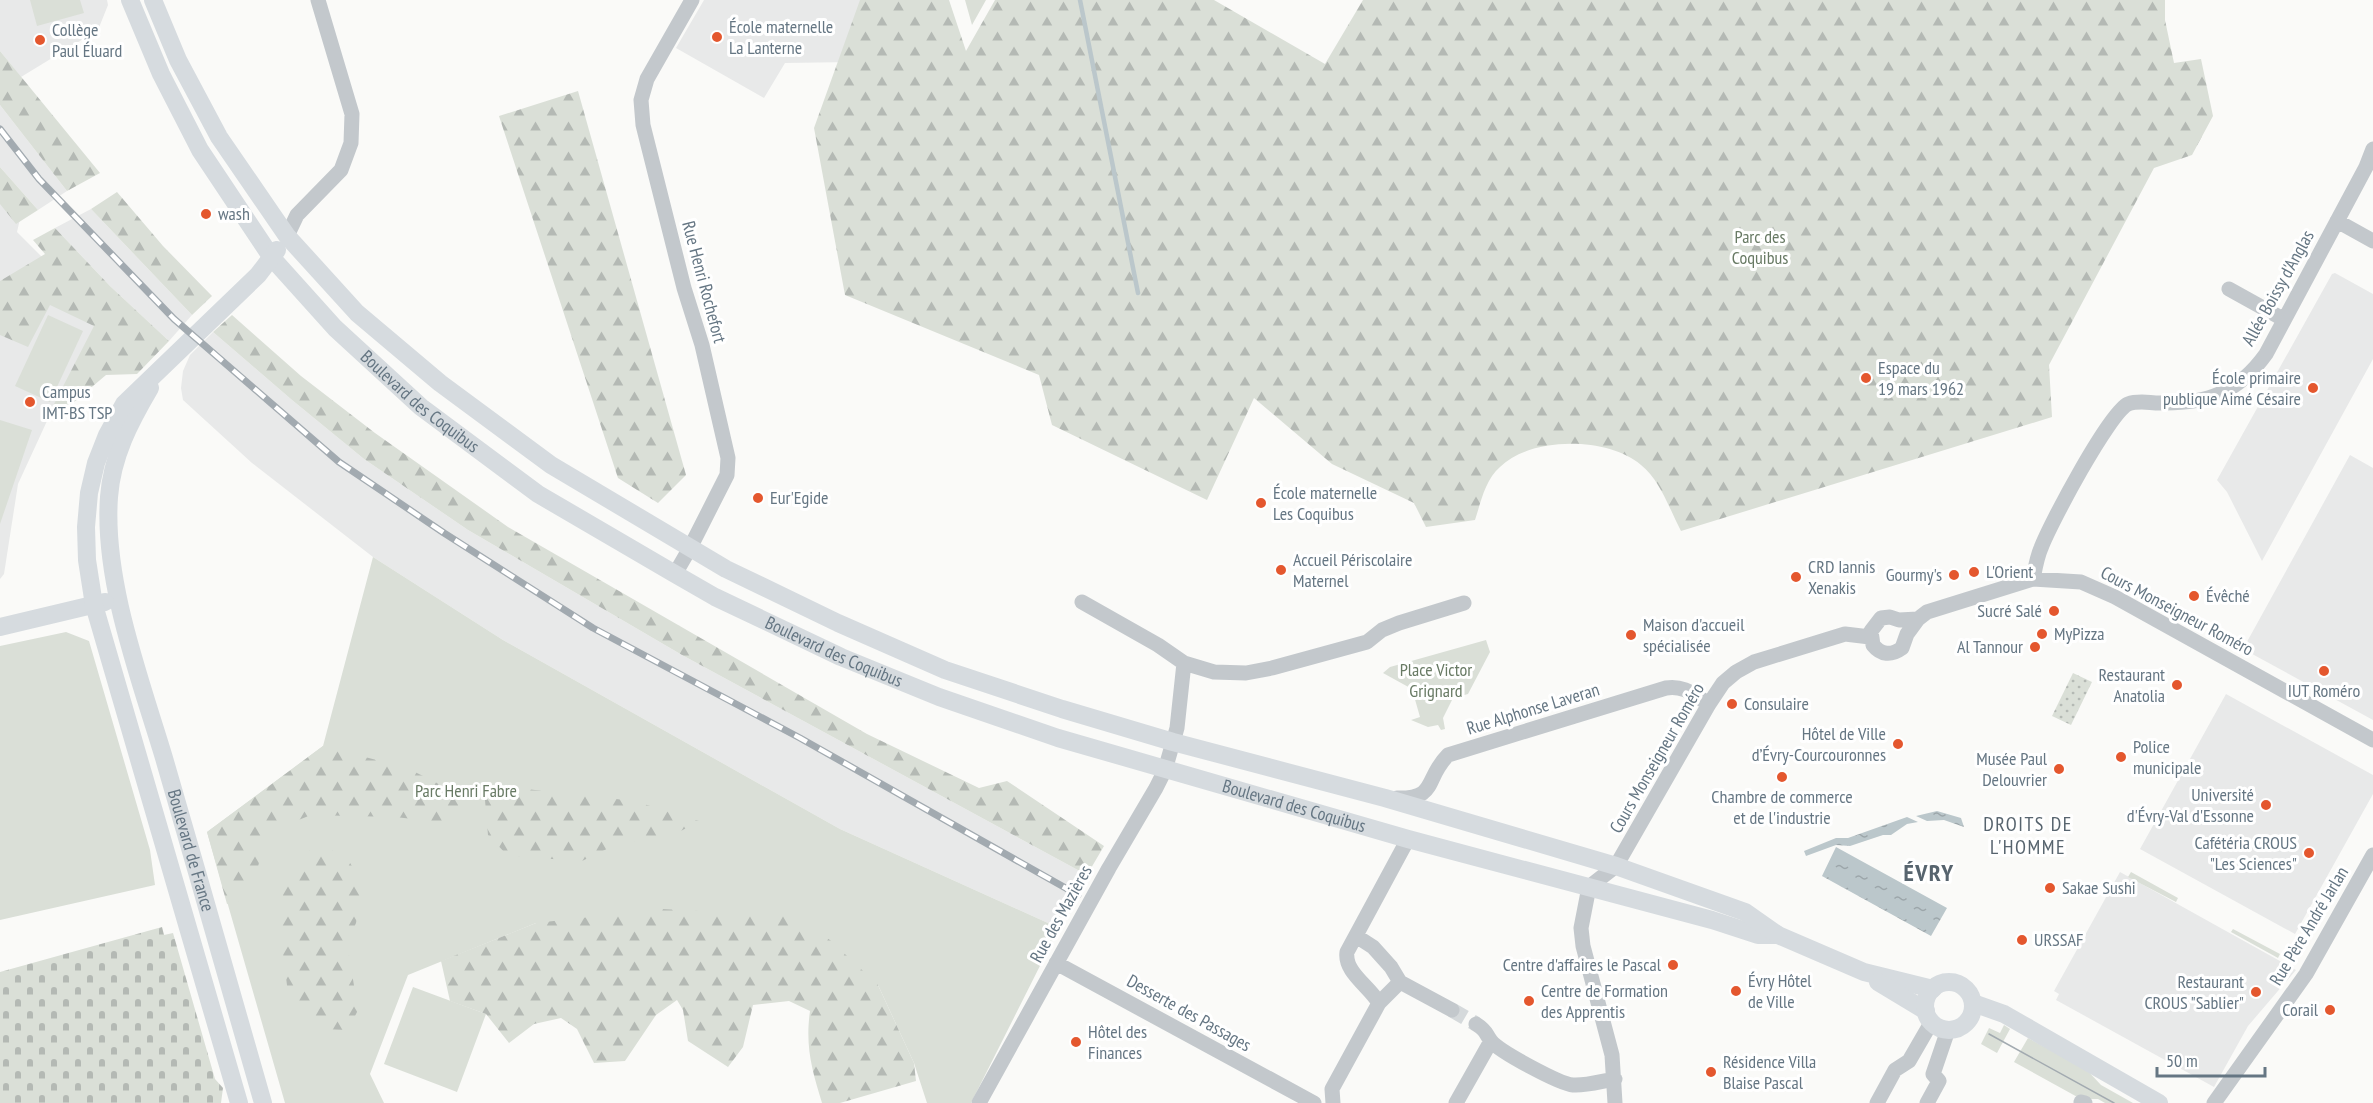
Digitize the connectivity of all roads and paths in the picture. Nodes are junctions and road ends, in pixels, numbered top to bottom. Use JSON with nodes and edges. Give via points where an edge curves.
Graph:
{"nodes":[{"id":1,"x":130,"y":0,"type":"edge"},
{"id":2,"x":153,"y":0,"type":"edge"},
{"id":3,"x":318,"y":0,"type":"edge"},
{"id":4,"x":692,"y":0,"type":"edge"},
{"id":5,"x":2373,"y":149,"type":"edge"},
{"id":6,"x":2337,"y":221,"type":"junction"},
{"id":7,"x":287,"y":236,"type":"junction"},
{"id":8,"x":2373,"y":241,"type":"edge"},
{"id":9,"x":272,"y":258,"type":"junction"},
{"id":10,"x":2229,"y":289,"type":"dead end"},
{"id":11,"x":2283,"y":319,"type":"junction"},
{"id":12,"x":159,"y":373,"type":"junction"},
{"id":13,"x":690,"y":548,"type":"junction"},
{"id":14,"x":675,"y":574,"type":"junction"},
{"id":15,"x":2033,"y":579,"type":"junction"},
{"id":16,"x":118,"y":598,"type":"junction"},
{"id":17,"x":1083,"y":602,"type":"dead end"},
{"id":18,"x":1464,"y":603,"type":"dead end"},
{"id":19,"x":94,"y":605,"type":"junction"},
{"id":20,"x":0,"y":627,"type":"edge"},
{"id":21,"x":1903,"y":627,"type":"junction"},
{"id":22,"x":1870,"y":637,"type":"junction"},
{"id":23,"x":1184,"y":663,"type":"junction"},
{"id":24,"x":1709,"y":704,"type":"junction"},
{"id":25,"x":2373,"y":740,"type":"edge"},
{"id":26,"x":1173,"y":742,"type":"junction"},
{"id":27,"x":1165,"y":770,"type":"junction"},
{"id":28,"x":1384,"y":798,"type":"junction"},
{"id":29,"x":1408,"y":839,"type":"junction"},
{"id":30,"x":2373,"y":855,"type":"edge"},
{"id":31,"x":1616,"y":866,"type":"junction"},
{"id":32,"x":1589,"y":887,"type":"junction"},
{"id":33,"x":1778,"y":935,"type":"junction"},
{"id":34,"x":1356,"y":936,"type":"junction"},
{"id":35,"x":1056,"y":963,"type":"junction"},
{"id":36,"x":1864,"y":972,"type":"junction"},
{"id":37,"x":1400,"y":982,"type":"junction"},
{"id":38,"x":1932,"y":989,"type":"junction"},
{"id":39,"x":1379,"y":1003,"type":"junction"},
{"id":40,"x":1973,"y":1003,"type":"junction"},
{"id":41,"x":1452,"y":1010,"type":"tunnel mouth"},
{"id":42,"x":1928,"y":1017,"type":"junction"},
{"id":43,"x":1476,"y":1024,"type":"tunnel mouth"},
{"id":44,"x":1948,"y":1030,"type":"junction"},
{"id":45,"x":1491,"y":1041,"type":"junction"},
{"id":46,"x":1909,"y":1061,"type":"junction"},
{"id":47,"x":1933,"y":1074,"type":"junction"},
{"id":48,"x":1615,"y":1079,"type":"junction"},
{"id":49,"x":1333,"y":1096,"type":"edge"},
{"id":50,"x":1309,"y":1100,"type":"edge"},
{"id":51,"x":239,"y":1103,"type":"edge"},
{"id":52,"x":263,"y":1103,"type":"edge"},
{"id":53,"x":979,"y":1103,"type":"edge"},
{"id":54,"x":1456,"y":1103,"type":"edge"},
{"id":55,"x":1615,"y":1103,"type":"edge"},
{"id":56,"x":1877,"y":1103,"type":"edge"},
{"id":57,"x":1927,"y":1103,"type":"edge"},
{"id":58,"x":2159,"y":1103,"type":"edge"},
{"id":59,"x":2214,"y":1103,"type":"edge"}],
"edges":[{"from":1,"to":9,"type":"main road","name":"Boulevard des Coquibus","via":[[161,74],[200,150]]},
{"from":2,"to":7,"type":"main road","name":"Boulevard des Coquibus","via":[[178,60],[219,136]]},
{"from":3,"to":7,"type":"street","via":[[352,114],[351,143],[341,170],[297,215]]},
{"from":4,"to":13,"type":"street","name":"Rue Henri Rochefort","via":[[647,79],[641,100],[643,125],[728,458],[727,475]]},
{"from":5,"to":6,"type":"street","name":"Allée Boissy d'Anglas"},
{"from":6,"to":8,"type":"street"},
{"from":6,"to":11,"type":"street","name":"Allée Boissy d'Anglas"},
{"from":7,"to":9,"type":"main road","name":"Boulevard de France"},
{"from":7,"to":13,"type":"main road","name":"Boulevard des Coquibus","via":[[357,313],[440,383],[550,465]]},
{"from":9,"to":12,"type":"main road","name":"Boulevard de France"},
{"from":9,"to":14,"type":"main road","name":"Boulevard des Coquibus","via":[[335,328],[421,406],[538,494]]},
{"from":10,"to":11,"type":"street"},
{"from":11,"to":15,"type":"street","name":"Allée Boissy d'Anglas","via":[[2266,354],[2237,385],[2193,402],[2141,401],[2118,412],[2103,432],[2048,534]]},
{"from":12,"to":16,"type":"main road","name":"Boulevard de France","via":[[121,441],[113,469],[109,509]]},
{"from":12,"to":19,"type":"main road","name":"Boulevard de France","via":[[124,404],[96,463],[86,527]]},
{"from":13,"to":14,"type":"street","name":"Rue Henri Rochefort"},
{"from":13,"to":26,"type":"main road","name":"Boulevard des Coquibus","via":[[838,623],[945,670]]},
{"from":14,"to":27,"type":"main road","name":"Boulevard des Coquibus","via":[[841,657],[939,697]]},
{"from":15,"to":21,"type":"street","name":"Cours Monseigneur Roméro","via":[[1927,612]]},
{"from":15,"to":25,"type":"street","name":"Cours Monseigneur Roméro","via":[[2081,582],[2096,588]]},
{"from":16,"to":19,"type":"main road"},
{"from":16,"to":52,"type":"main road","name":"Boulevard de France"},
{"from":17,"to":23,"type":"street"},
{"from":18,"to":23,"type":"street","via":[[1399,623],[1367,642],[1272,668],[1246,673],[1214,672]]},
{"from":19,"to":20,"type":"main road"},
{"from":19,"to":51,"type":"main road","name":"Boulevard de France"},
{"from":21,"to":22,"type":"street","via":[[1890,617],[1881,618]]},
{"from":21,"to":22,"type":"street","name":"Cours Monseigneur Roméro","via":[[1902,648],[1888,654],[1875,648]]},
{"from":22,"to":24,"type":"street","name":"Cours Monseigneur Roméro","via":[[1845,634],[1754,662],[1723,683]]},
{"from":23,"to":26,"type":"street","name":"Rue des Mazières"},
{"from":24,"to":28,"type":"street","name":"Rue Alphonse Laveran","via":[[1685,689],[1666,688],[1448,755],[1424,794],[1414,799]]},
{"from":24,"to":31,"type":"street","name":"Cours Monseigneur Roméro"},
{"from":26,"to":27,"type":"street","name":"Rue des Mazières"},
{"from":26,"to":28,"type":"main road","name":"Boulevard des Coquibus"},
{"from":27,"to":29,"type":"main road","name":"Boulevard des Coquibus"},
{"from":27,"to":35,"type":"street","name":"Rue des Mazières"},
{"from":28,"to":31,"type":"main road","name":"Boulevard des Coquibus"},
{"from":29,"to":32,"type":"main road","name":"Boulevard des Coquibus"},
{"from":29,"to":34,"type":"street"},
{"from":30,"to":59,"type":"street","name":"Rue Père André Jarlan","via":[[2306,974]]},
{"from":31,"to":32,"type":"street","name":"Cours Monseigneur Roméro"},
{"from":31,"to":33,"type":"main road","name":"Boulevard des Coquibus","via":[[1745,912]]},
{"from":32,"to":33,"type":"main road","name":"Boulevard des Coquibus","via":[[1758,935]]},
{"from":32,"to":48,"type":"street","via":[[1581,928],[1583,946],[1607,1030]]},
{"from":33,"to":36,"type":"main road","name":"Boulevard des Coquibus"},
{"from":34,"to":37,"type":"street","via":[[1373,947]]},
{"from":34,"to":39,"type":"street","via":[[1346,961]]},
{"from":35,"to":50,"type":"street","name":"Desserte des Passages"},
{"from":35,"to":53,"type":"street","name":"Rue des Mazières"},
{"from":36,"to":38,"type":"main road","name":"Boulevard des Coquibus"},
{"from":36,"to":42,"type":"main road","name":"Boulevard des Coquibus"},
{"from":37,"to":39,"type":"street"},
{"from":37,"to":41,"type":"street"},
{"from":38,"to":40,"type":"main road","via":[[1953,982],[1966,990]]},
{"from":38,"to":42,"type":"main road","via":[[1928,995]]},
{"from":39,"to":49,"type":"street"},
{"from":40,"to":44,"type":"main road","via":[[1964,1024]]},
{"from":40,"to":58,"type":"main road","via":[[2004,1014]]},
{"from":42,"to":44,"type":"main road"},
{"from":42,"to":46,"type":"street"},
{"from":43,"to":45,"type":"street","via":[[1487,1031]]},
{"from":44,"to":47,"type":"street"},
{"from":45,"to":48,"type":"street","via":[[1570,1085]]},
{"from":45,"to":54,"type":"street"},
{"from":46,"to":47,"type":"street"},
{"from":46,"to":56,"type":"street","via":[[1895,1070]]},
{"from":47,"to":57,"type":"street","via":[[1939,1081]]},
{"from":48,"to":55,"type":"street"},
{"from":49,"to":50,"type":"street"}]}
